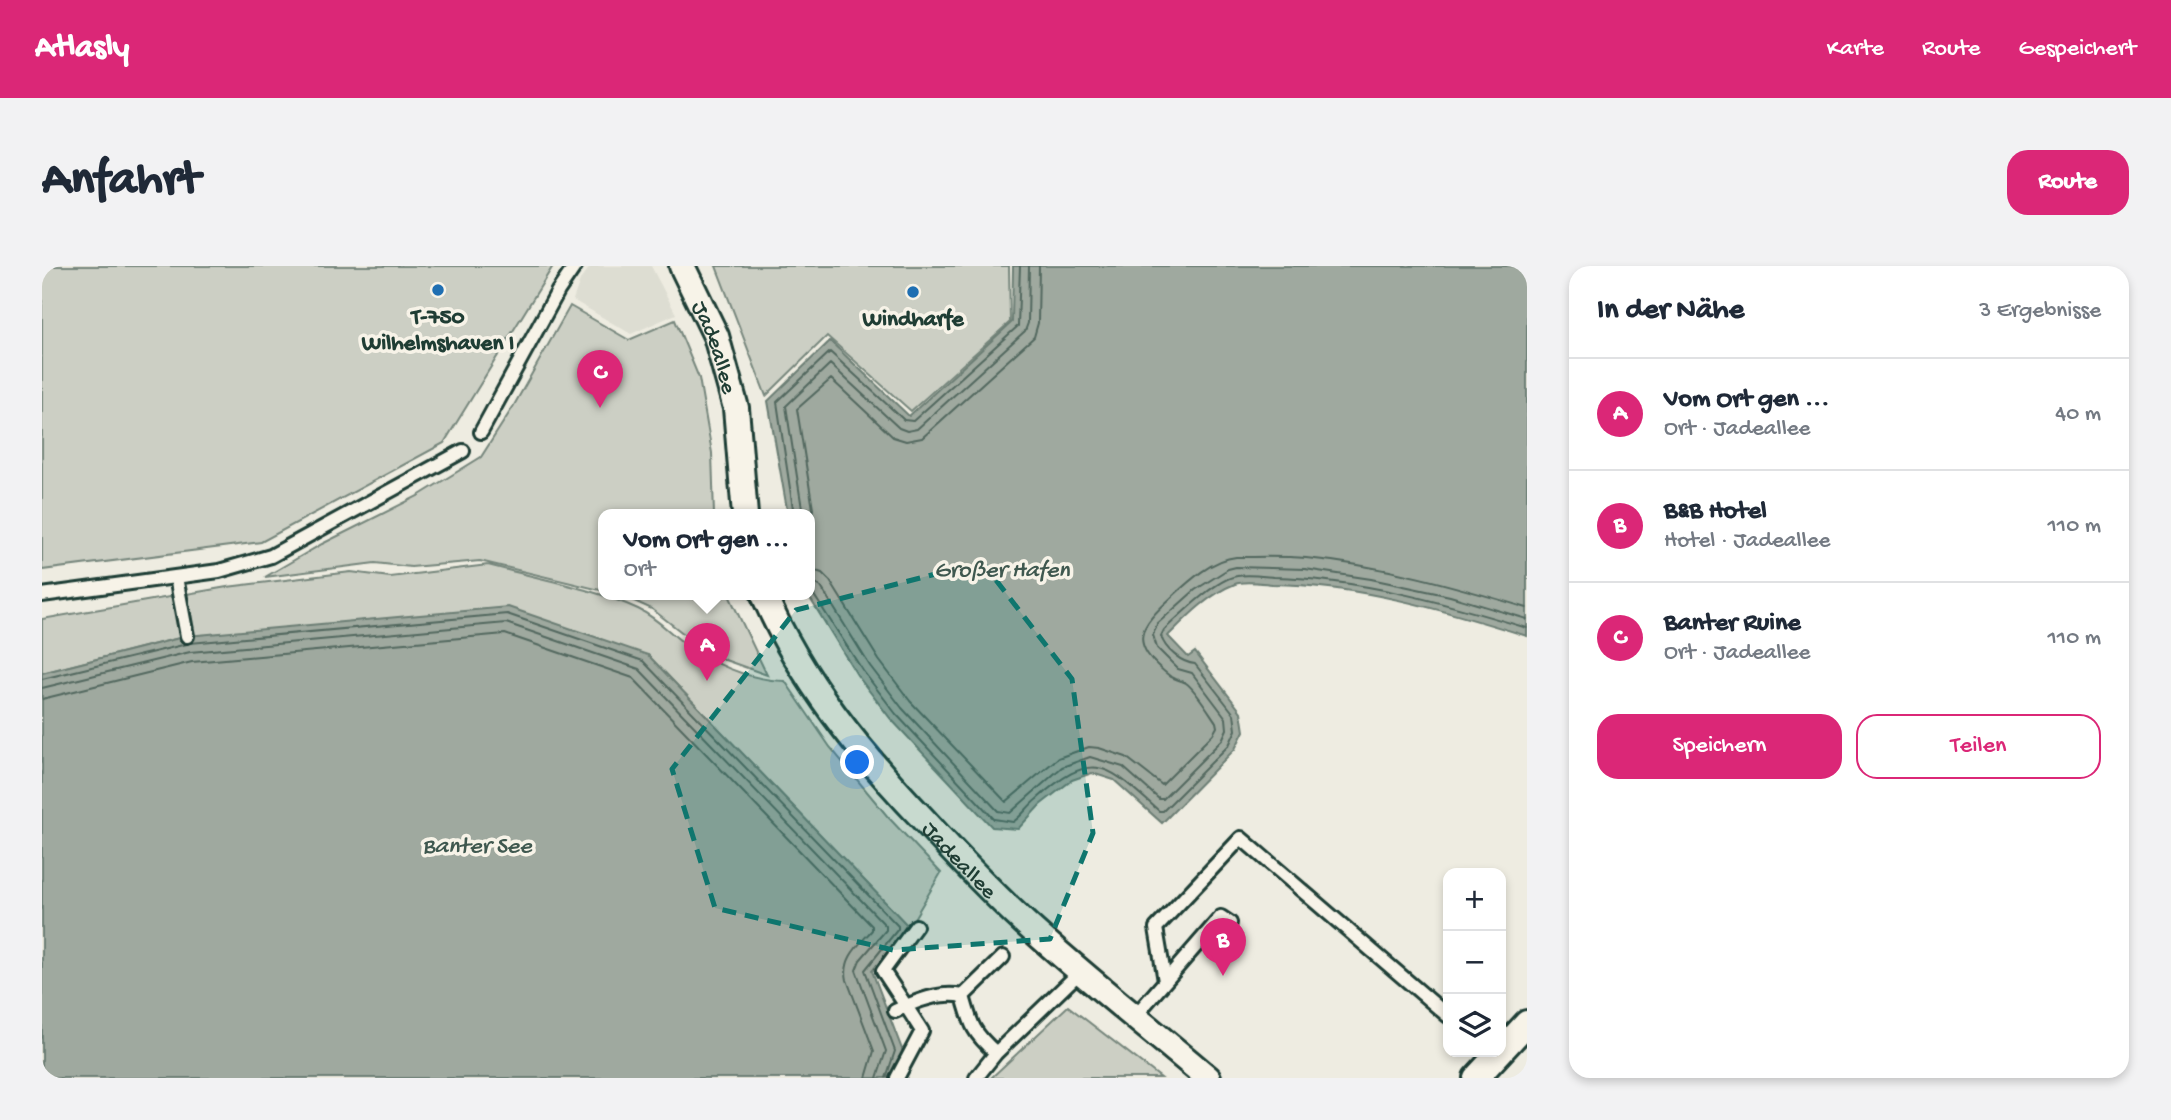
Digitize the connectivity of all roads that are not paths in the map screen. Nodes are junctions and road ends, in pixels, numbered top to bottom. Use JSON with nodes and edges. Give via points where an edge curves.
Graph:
{"nodes":[{"id":1,"x":575,"y":266,"type":"edge"},
{"id":2,"x":682,"y":266,"type":"edge"},
{"id":3,"x":481,"y":432,"type":"dead end"},
{"id":4,"x":463,"y":451,"type":"dead end"},
{"id":5,"x":744,"y":509,"type":"edge"},
{"id":6,"x":176,"y":577,"type":"junction"},
{"id":7,"x":42,"y":595,"type":"edge"},
{"id":8,"x":766,"y":600,"type":"edge"},
{"id":9,"x":187,"y":636,"type":"dead end"},
{"id":10,"x":1230,"y":923,"type":"dead end"},
{"id":11,"x":916,"y":926,"type":"dead end"},
{"id":12,"x":1003,"y":957,"type":"dead end"},
{"id":13,"x":1081,"y":971,"type":"junction"},
{"id":14,"x":1165,"y":981,"type":"junction"},
{"id":15,"x":963,"y":996,"type":"junction"},
{"id":16,"x":900,"y":1008,"type":"junction"},
{"id":17,"x":1443,"y":1012,"type":"edge"},
{"id":18,"x":1135,"y":1016,"type":"junction"},
{"id":19,"x":1527,"y":1023,"type":"edge"},
{"id":20,"x":1506,"y":1043,"type":"edge"},
{"id":21,"x":996,"y":1053,"type":"junction"},
{"id":22,"x":1492,"y":1057,"type":"edge"},
{"id":23,"x":897,"y":1078,"type":"edge"},
{"id":24,"x":975,"y":1078,"type":"edge"},
{"id":25,"x":1208,"y":1078,"type":"edge"},
{"id":26,"x":1476,"y":1078,"type":"edge"}],
"edges":[{"from":1,"to":3,"type":"lane"},
{"from":2,"to":5,"type":"street","name":"Jadeallee","via":[[716,336],[736,408]]},
{"from":4,"to":6,"type":"lane","via":[[271,556],[219,572]]},
{"from":6,"to":7,"type":"lane"},
{"from":6,"to":9,"type":"lane"},
{"from":8,"to":13,"type":"street","name":"Jadeallee","via":[[811,682],[883,778],[972,872]]},
{"from":10,"to":14,"type":"lane","via":[[1221,916]]},
{"from":11,"to":16,"type":"lane","via":[[883,971]]},
{"from":12,"to":15,"type":"lane"},
{"from":13,"to":18,"type":"street","name":"Jadeallee"},
{"from":13,"to":21,"type":"lane"},
{"from":14,"to":17,"type":"lane","via":[[1156,928],[1241,838]]},
{"from":14,"to":18,"type":"lane"},
{"from":15,"to":16,"type":"lane","via":[[923,998]]},
{"from":15,"to":21,"type":"lane","via":[[971,1027]]},
{"from":16,"to":23,"type":"lane","via":[[922,1031]]},
{"from":18,"to":25,"type":"street","name":"Jadeallee"},
{"from":19,"to":20,"type":"street"},
{"from":21,"to":24,"type":"lane"},
{"from":22,"to":26,"type":"street"}]}
